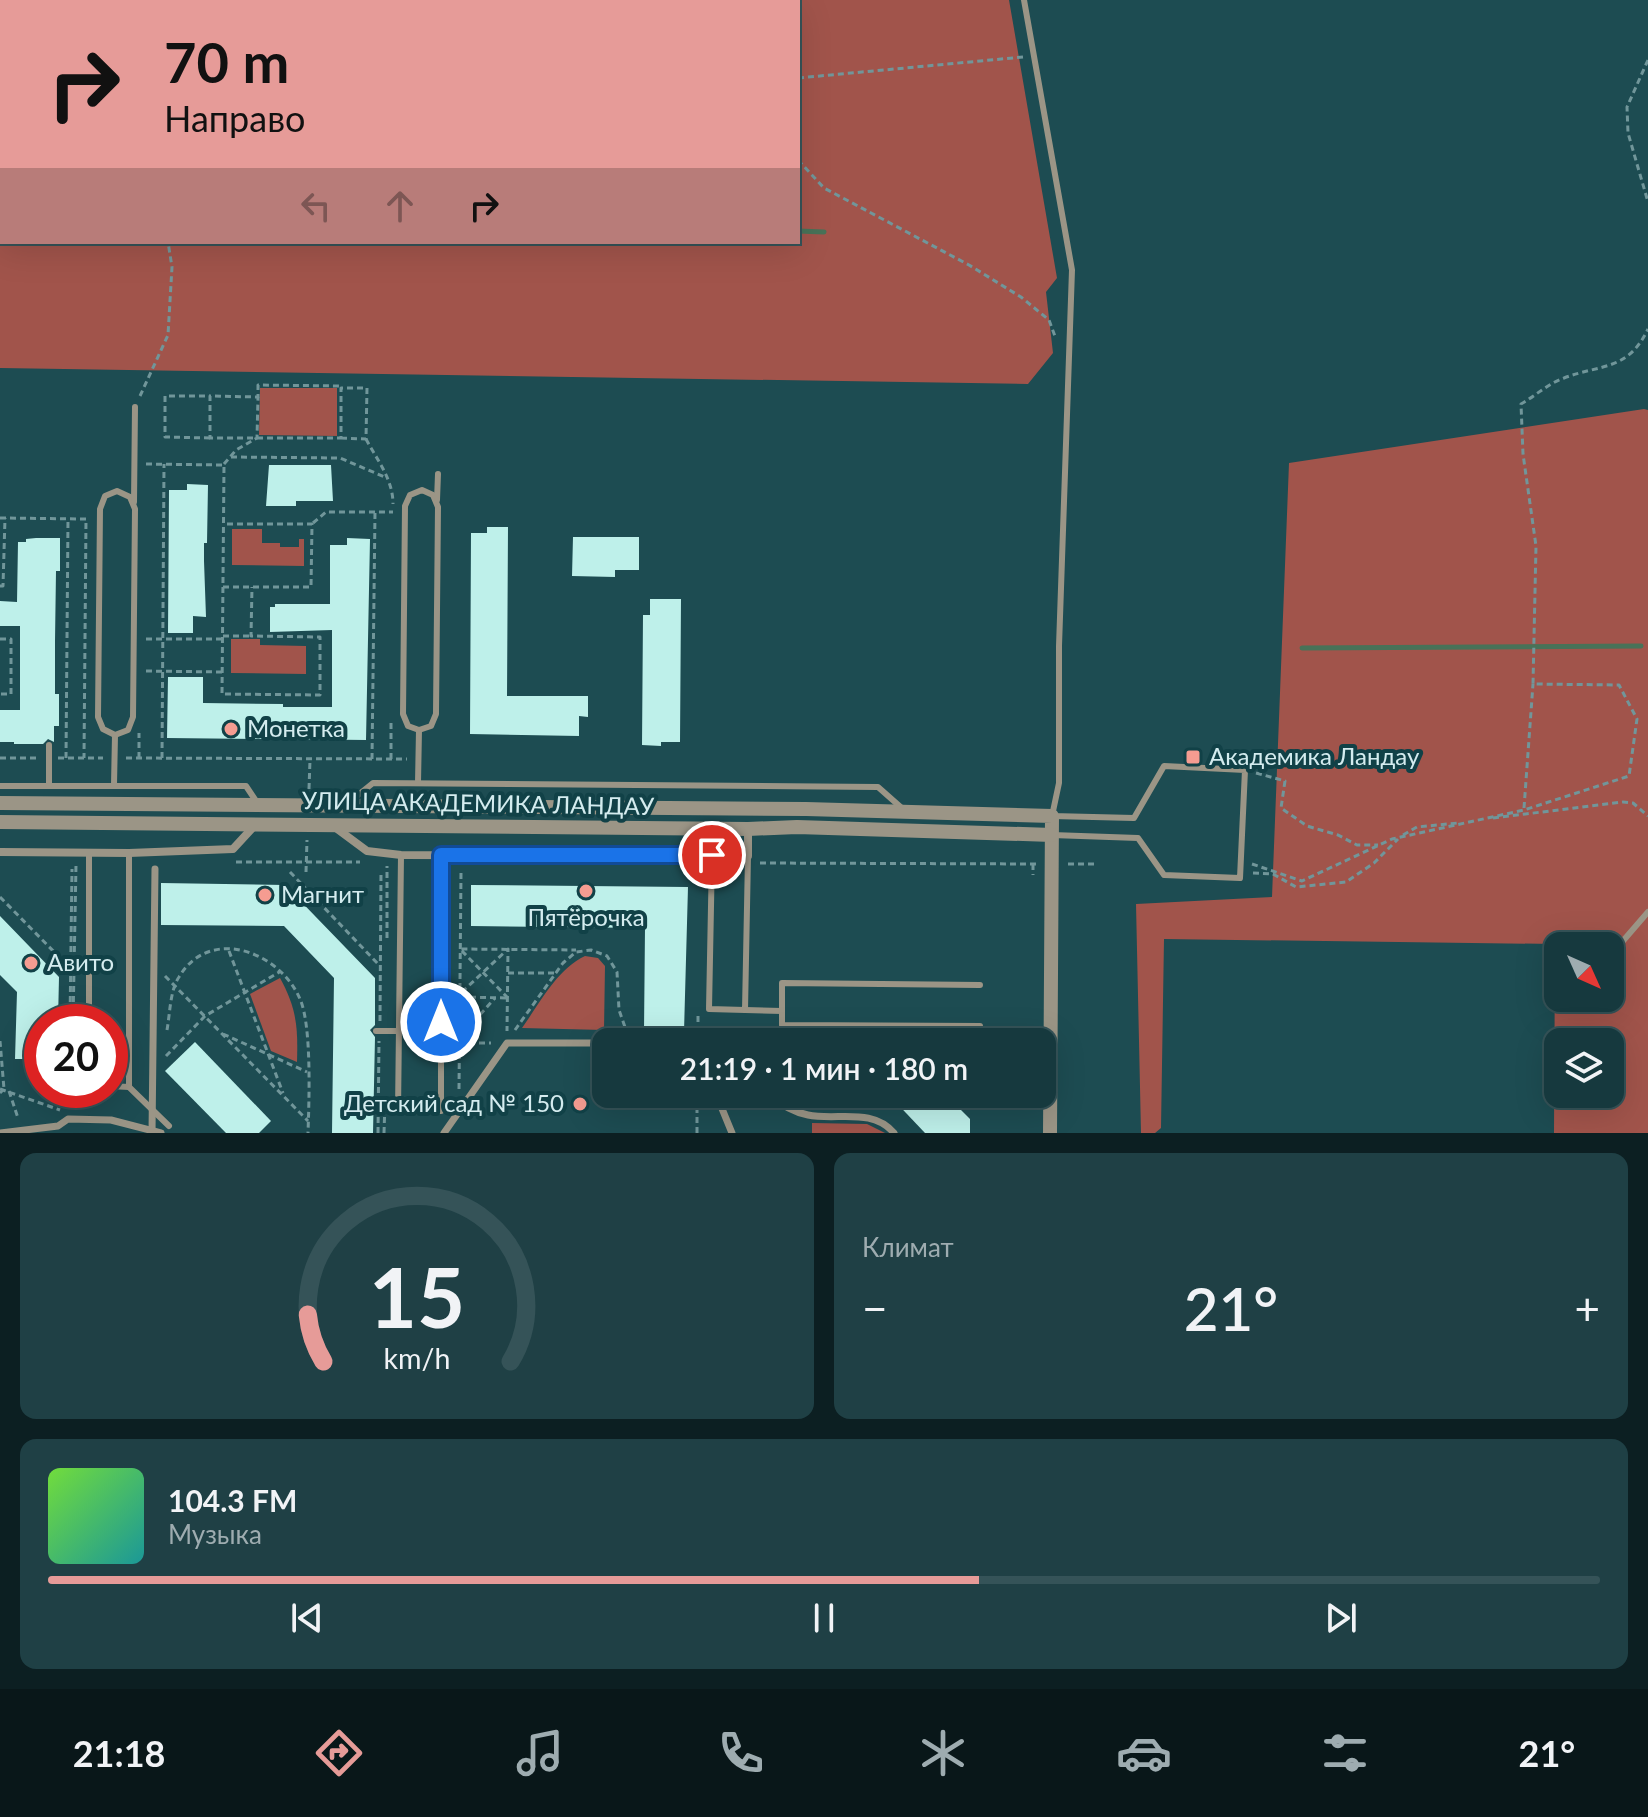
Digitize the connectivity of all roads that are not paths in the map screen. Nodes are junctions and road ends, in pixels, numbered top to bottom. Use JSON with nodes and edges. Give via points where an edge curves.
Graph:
{"nodes":[{"id":1,"x":1024,"y":0,"type":"edge"},
{"id":2,"x":135,"y":407,"type":"road end"},
{"id":3,"x":438,"y":474,"type":"dead end"},
{"id":4,"x":437,"y":500,"type":"junction"},
{"id":5,"x":134,"y":502,"type":"junction"},
{"id":6,"x":419,"y":730,"type":"junction"},
{"id":7,"x":115,"y":735,"type":"junction"},
{"id":8,"x":49,"y":745,"type":"dead end"},
{"id":9,"x":418,"y":783,"type":"junction"},
{"id":10,"x":114,"y":785,"type":"junction"},
{"id":11,"x":0,"y":786,"type":"edge"},
{"id":12,"x":49,"y":786,"type":"junction"},
{"id":13,"x":0,"y":803,"type":"edge"},
{"id":14,"x":258,"y":804,"type":"junction"},
{"id":15,"x":347,"y":804,"type":"junction"},
{"id":16,"x":907,"y":812,"type":"junction"},
{"id":17,"x":1052,"y":816,"type":"junction"},
{"id":18,"x":0,"y":822,"type":"edge"},
{"id":19,"x":256,"y":824,"type":"junction"},
{"id":20,"x":332,"y":825,"type":"junction"},
{"id":21,"x":748,"y":829,"type":"junction"},
{"id":22,"x":1052,"y":835,"type":"junction"},
{"id":23,"x":0,"y":852,"type":"edge"},
{"id":24,"x":89,"y":852,"type":"junction"},
{"id":25,"x":129,"y":853,"type":"junction"},
{"id":26,"x":401,"y":855,"type":"junction"},
{"id":27,"x":441,"y":855,"type":"junction"},
{"id":28,"x":712,"y":855,"type":"junction"},
{"id":29,"x":748,"y":856,"type":"junction"},
{"id":30,"x":155,"y":869,"type":"dead end"},
{"id":31,"x":1648,"y":912,"type":"edge"},
{"id":32,"x":1624,"y":940,"type":"edge"},
{"id":33,"x":980,"y":985,"type":"dead end"},
{"id":34,"x":89,"y":1004,"type":"edge"},
{"id":35,"x":745,"y":1010,"type":"junction"},
{"id":36,"x":782,"y":1011,"type":"junction"},
{"id":37,"x":980,"y":1026,"type":"dead end"},
{"id":38,"x":378,"y":1031,"type":"road end"},
{"id":39,"x":401,"y":1031,"type":"junction"},
{"id":40,"x":592,"y":1043,"type":"edge"},
{"id":41,"x":129,"y":1087,"type":"joint"},
{"id":42,"x":722,"y":1108,"type":"edge"},
{"id":43,"x":785,"y":1108,"type":"edge"},
{"id":44,"x":152,"y":1109,"type":"junction"},
{"id":45,"x":169,"y":1126,"type":"dead end"},
{"id":46,"x":152,"y":1132,"type":"edge"},
{"id":47,"x":0,"y":1133,"type":"edge"},
{"id":48,"x":161,"y":1133,"type":"edge"},
{"id":49,"x":444,"y":1133,"type":"edge"},
{"id":50,"x":732,"y":1133,"type":"edge"},
{"id":51,"x":894,"y":1133,"type":"edge"},
{"id":52,"x":1050,"y":1133,"type":"edge"}],
"edges":[{"from":1,"to":17,"type":"lane","via":[[1072,270],[1059,783]]},
{"from":2,"to":5,"type":"lane"},
{"from":3,"to":4,"type":"lane"},
{"from":4,"to":6,"type":"lane","via":[[436,714],[431,726]]},
{"from":4,"to":6,"type":"lane","via":[[428,491],[415,491],[405,506],[403,714],[408,726]]},
{"from":5,"to":7,"type":"lane","via":[[133,717],[128,730]]},
{"from":5,"to":7,"type":"lane","via":[[117,491],[105,496],[100,509],[98,717],[103,729]]},
{"from":6,"to":9,"type":"lane"},
{"from":7,"to":10,"type":"lane"},
{"from":8,"to":12,"type":"lane"},
{"from":9,"to":15,"type":"lane","via":[[373,783]]},
{"from":9,"to":16,"type":"lane","via":[[878,787]]},
{"from":10,"to":12,"type":"lane"},
{"from":10,"to":14,"type":"lane","via":[[246,786]]},
{"from":11,"to":12,"type":"lane"},
{"from":13,"to":14,"type":"street","name":"УЛИЦА АКАДЕМИКА ЛАНДАУ"},
{"from":14,"to":15,"type":"street","name":"УЛИЦА АКАДЕМИКА ЛАНДАУ"},
{"from":15,"to":16,"type":"street","name":"УЛИЦА АКАДЕМИКА ЛАНДАУ"},
{"from":16,"to":17,"type":"street","name":"УЛИЦА АКАДЕМИКА ЛАНДАУ"},
{"from":17,"to":22,"type":"street"},
{"from":17,"to":22,"type":"lane","via":[[1134,818],[1164,766],[1245,770],[1240,878],[1164,875],[1138,838]]},
{"from":18,"to":19,"type":"street","name":"УЛИЦА АКАДЕМИКА ЛАНДАУ"},
{"from":19,"to":20,"type":"street","name":"УЛИЦА АКАДЕМИКА ЛАНДАУ"},
{"from":19,"to":25,"type":"street","via":[[233,849]]},
{"from":20,"to":21,"type":"street","name":"УЛИЦА АКАДЕМИКА ЛАНДАУ"},
{"from":20,"to":26,"type":"street","via":[[367,851]]},
{"from":21,"to":22,"type":"street","name":"УЛИЦА АКАДЕМИКА ЛАНДАУ"},
{"from":21,"to":29,"type":"street"},
{"from":22,"to":52,"type":"street"},
{"from":23,"to":24,"type":"street"},
{"from":24,"to":25,"type":"street"},
{"from":24,"to":34,"type":"lane"},
{"from":25,"to":41,"type":"lane"},
{"from":26,"to":27,"type":"street"},
{"from":26,"to":39,"type":"lane"},
{"from":27,"to":28,"type":"street"},
{"from":27,"to":39,"type":"lane","via":[[441,1111],[398,1112]]},
{"from":28,"to":29,"type":"street"},
{"from":28,"to":35,"type":"lane","via":[[709,1009]]},
{"from":29,"to":35,"type":"lane"},
{"from":30,"to":44,"type":"street"},
{"from":31,"to":32,"type":"lane"},
{"from":33,"to":36,"type":"lane","via":[[782,983]]},
{"from":35,"to":36,"type":"lane"},
{"from":36,"to":37,"type":"lane","via":[[782,1025]]},
{"from":38,"to":39,"type":"lane"},
{"from":40,"to":49,"type":"street","via":[[507,1043]]},
{"from":41,"to":44,"type":"lane"},
{"from":42,"to":50,"type":"street"},
{"from":43,"to":51,"type":"street","via":[[808,1116],[866,1117]]},
{"from":44,"to":45,"type":"lane"},
{"from":44,"to":46,"type":"street"},
{"from":46,"to":47,"type":"street","via":[[111,1120],[70,1119],[58,1126]]},
{"from":46,"to":48,"type":"street"}]}
